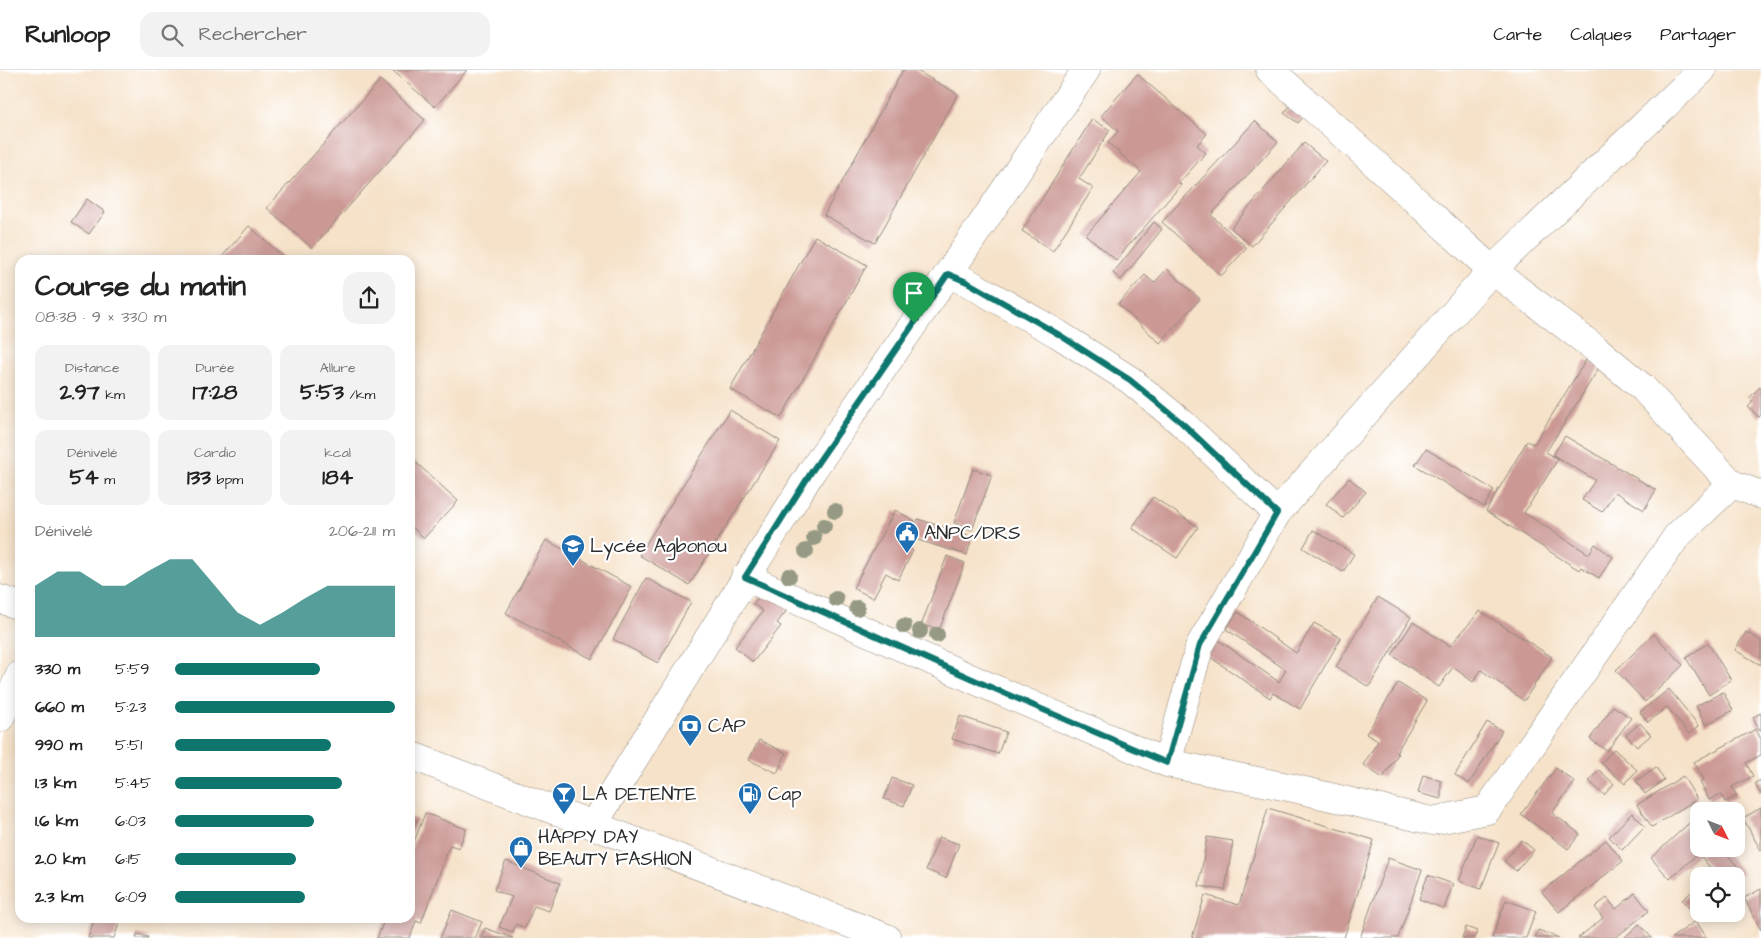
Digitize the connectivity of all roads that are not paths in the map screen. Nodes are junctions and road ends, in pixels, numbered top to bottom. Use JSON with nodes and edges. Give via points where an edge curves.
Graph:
{"nodes":[{"id":1,"x":1086,"y":70,"type":"edge"},
{"id":2,"x":1270,"y":70,"type":"edge"},
{"id":3,"x":1702,"y":70,"type":"edge"},
{"id":4,"x":1492,"y":270,"type":"junction"},
{"id":5,"x":948,"y":274,"type":"junction"},
{"id":6,"x":1732,"y":484,"type":"junction"},
{"id":7,"x":1761,"y":495,"type":"edge"},
{"id":8,"x":1277,"y":513,"type":"junction"},
{"id":9,"x":745,"y":577,"type":"junction"},
{"id":10,"x":0,"y":599,"type":"edge"},
{"id":11,"x":15,"y":604,"type":"edge"},
{"id":12,"x":15,"y":686,"type":"edge"},
{"id":13,"x":0,"y":718,"type":"edge"},
{"id":14,"x":415,"y":757,"type":"edge"},
{"id":15,"x":1167,"y":763,"type":"junction"},
{"id":16,"x":593,"y":825,"type":"junction"},
{"id":17,"x":887,"y":938,"type":"edge"}],
"edges":[{"from":1,"to":5,"type":"main road"},
{"from":2,"to":4,"type":"main road"},
{"from":3,"to":4,"type":"main road"},
{"from":4,"to":6,"type":"main road","via":[[1643,388]]},
{"from":4,"to":8,"type":"main road"},
{"from":5,"to":8,"type":"main road","via":[[1058,334],[1130,380],[1182,423]]},
{"from":5,"to":9,"type":"main road","via":[[812,471]]},
{"from":6,"to":7,"type":"main road"},
{"from":6,"to":15,"type":"main road","via":[[1677,536],[1487,810],[1432,821],[1293,788]]},
{"from":8,"to":15,"type":"main road","via":[[1200,645]]},
{"from":9,"to":15,"type":"main road"},
{"from":9,"to":16,"type":"main road"},
{"from":10,"to":11,"type":"main road"},
{"from":12,"to":13,"type":"main road"},
{"from":14,"to":16,"type":"main road"},
{"from":16,"to":17,"type":"main road"}]}
